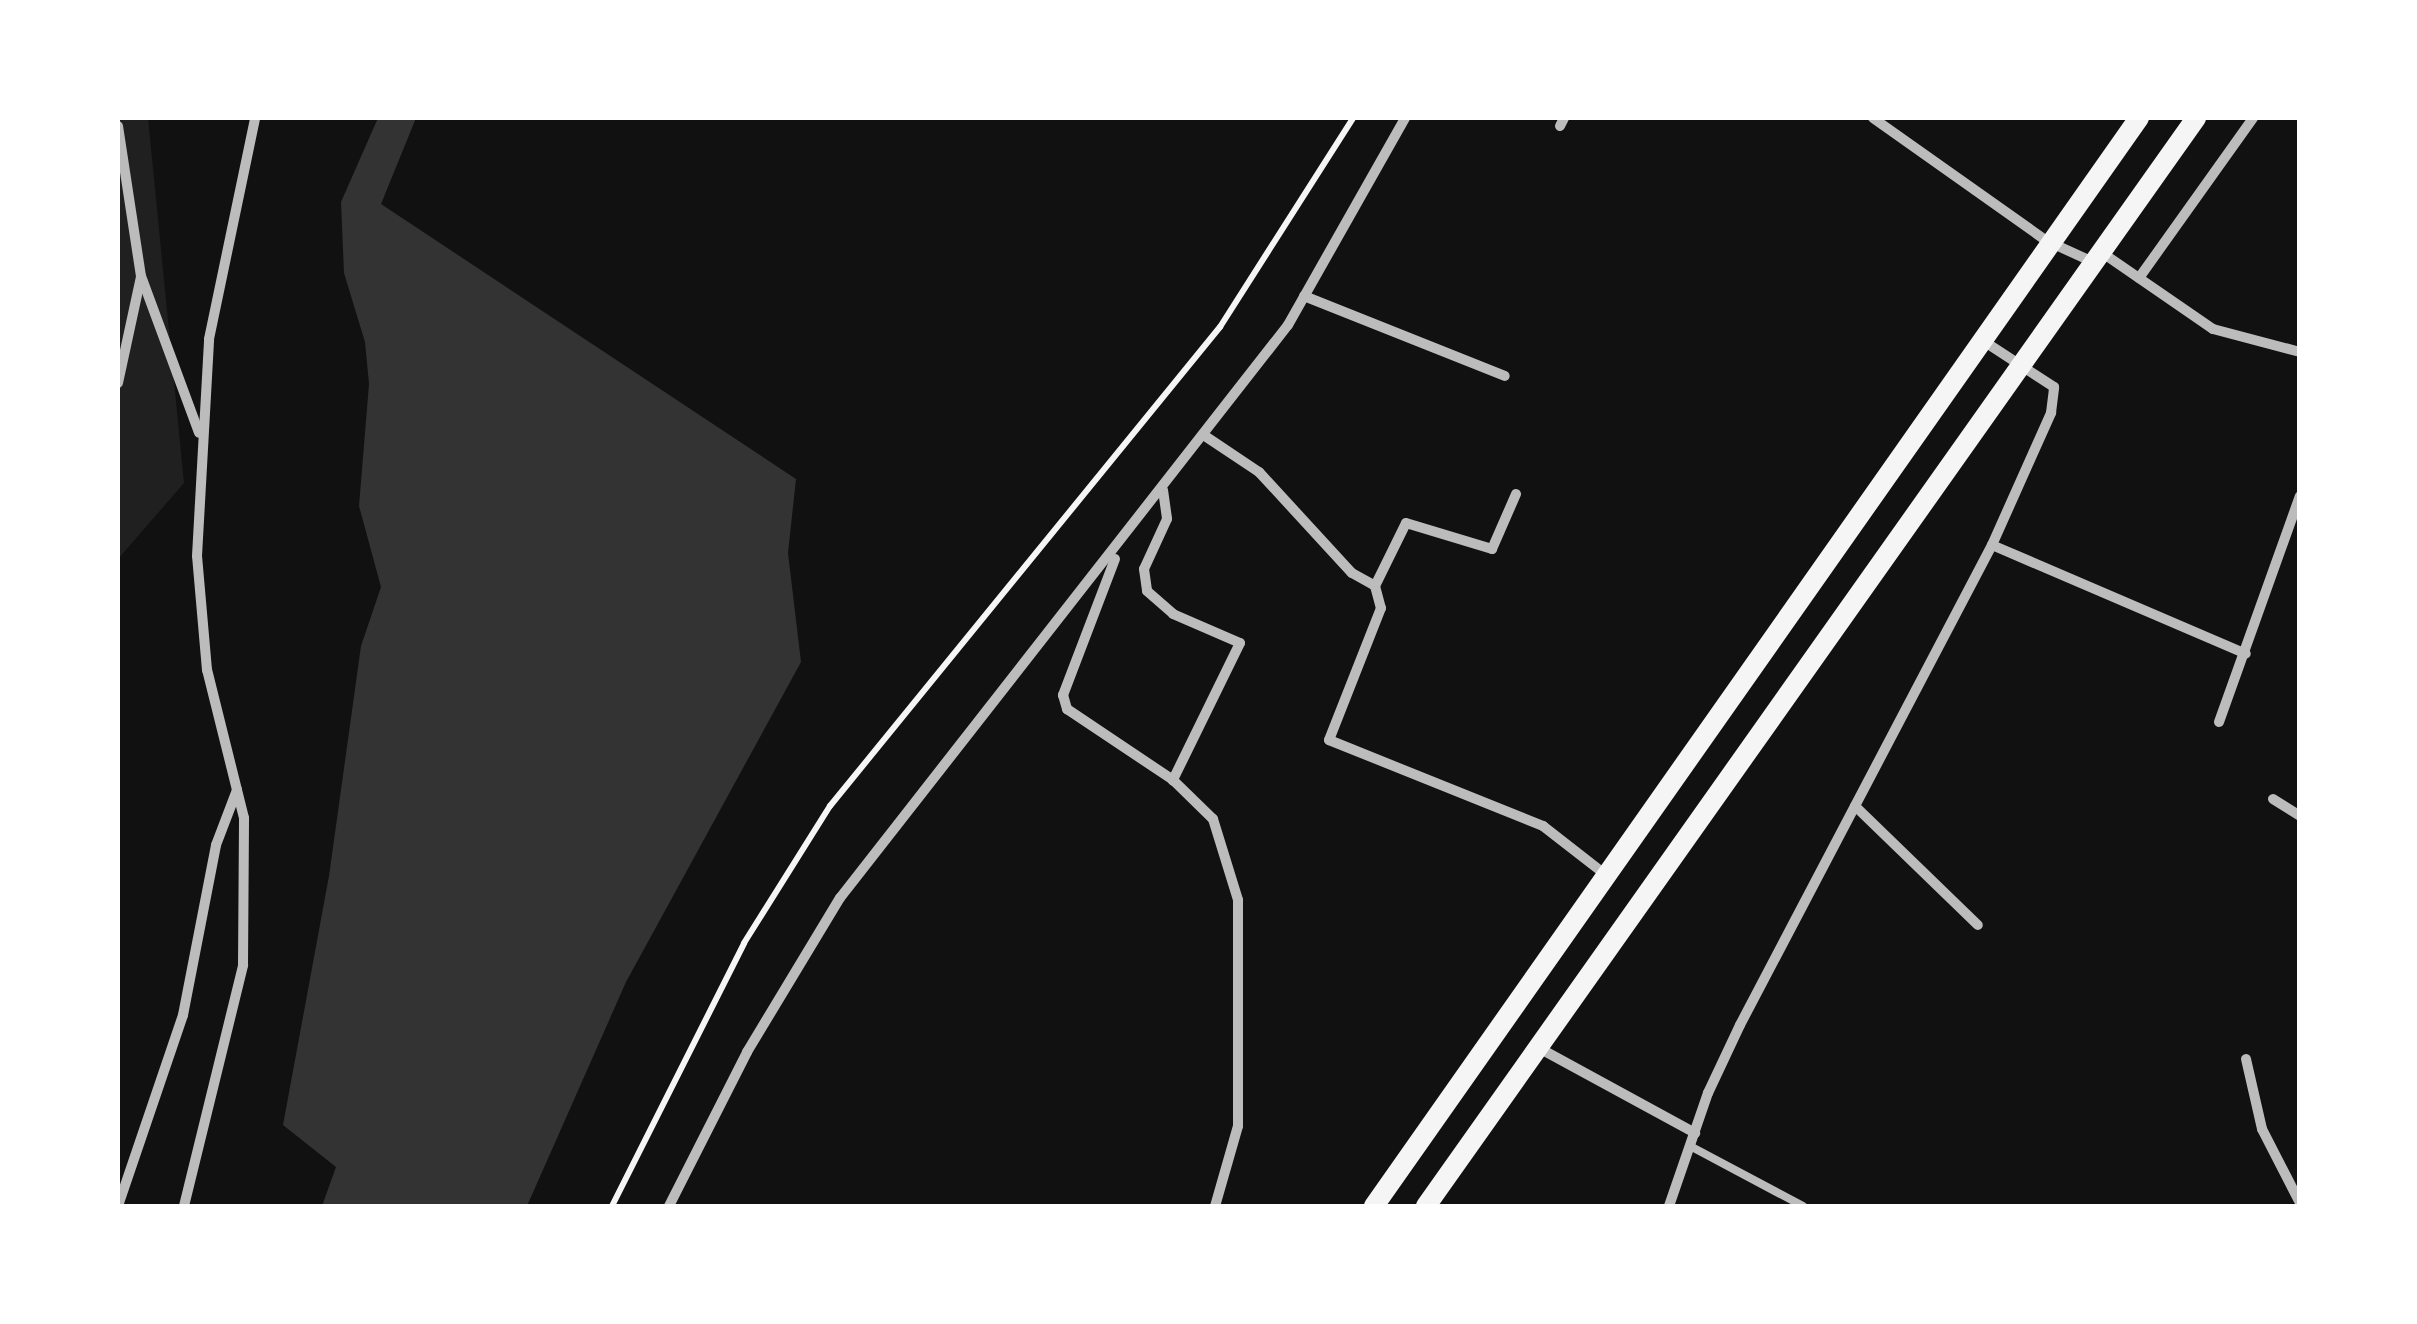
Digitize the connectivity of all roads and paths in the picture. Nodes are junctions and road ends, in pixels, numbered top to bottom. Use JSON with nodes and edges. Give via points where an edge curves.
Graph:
{"nodes":[{"id":1,"x":255,"y":118,"type":"edge"},
{"id":2,"x":1353,"y":118,"type":"edge"},
{"id":3,"x":1405,"y":118,"type":"edge"},
{"id":4,"x":1872,"y":118,"type":"edge"},
{"id":5,"x":2140,"y":118,"type":"edge"},
{"id":6,"x":2196,"y":118,"type":"edge"},
{"id":7,"x":2253,"y":118,"type":"edge"},
{"id":8,"x":118,"y":126,"type":"edge"},
{"id":9,"x":2047,"y":241,"type":"junction"},
{"id":10,"x":2097,"y":257,"type":"junction"},
{"id":11,"x":141,"y":276,"type":"junction"},
{"id":12,"x":2139,"y":278,"type":"junction"},
{"id":13,"x":1304,"y":296,"type":"junction"},
{"id":14,"x":1981,"y":339,"type":"junction"},
{"id":15,"x":2300,"y":352,"type":"edge"},
{"id":16,"x":2020,"y":364,"type":"junction"},
{"id":17,"x":1504,"y":376,"type":"dead end"},
{"id":18,"x":118,"y":383,"type":"edge"},
{"id":19,"x":1204,"y":436,"type":"junction"},
{"id":20,"x":201,"y":439,"type":"junction"},
{"id":21,"x":1163,"y":490,"type":"junction"},
{"id":22,"x":1516,"y":494,"type":"dead end"},
{"id":23,"x":2300,"y":496,"type":"edge"},
{"id":24,"x":1992,"y":545,"type":"junction"},
{"id":25,"x":1119,"y":547,"type":"junction"},
{"id":26,"x":1375,"y":586,"type":"junction"},
{"id":27,"x":2246,"y":654,"type":"junction"},
{"id":28,"x":2220,"y":722,"type":"dead end"},
{"id":29,"x":1173,"y":780,"type":"junction"},
{"id":30,"x":237,"y":790,"type":"junction"},
{"id":31,"x":2274,"y":799,"type":"dead end"},
{"id":32,"x":1855,"y":806,"type":"junction"},
{"id":33,"x":2300,"y":816,"type":"edge"},
{"id":34,"x":1606,"y":875,"type":"junction"},
{"id":35,"x":1978,"y":925,"type":"dead end"},
{"id":36,"x":1538,"y":1048,"type":"junction"},
{"id":37,"x":2246,"y":1059,"type":"dead end"},
{"id":38,"x":1695,"y":1133,"type":"junction"},
{"id":39,"x":1690,"y":1146,"type":"junction"},
{"id":40,"x":2300,"y":1203,"type":"edge"},
{"id":41,"x":118,"y":1206,"type":"edge"},
{"id":42,"x":184,"y":1206,"type":"edge"},
{"id":43,"x":612,"y":1206,"type":"edge"},
{"id":44,"x":669,"y":1206,"type":"edge"},
{"id":45,"x":1214,"y":1206,"type":"edge"},
{"id":46,"x":1374,"y":1206,"type":"edge"},
{"id":47,"x":1426,"y":1206,"type":"edge"},
{"id":48,"x":1670,"y":1206,"type":"edge"},
{"id":49,"x":1804,"y":1206,"type":"edge"}],
"edges":[{"from":1,"to":20,"type":"street","via":[[209,339]]},
{"from":2,"to":43,"type":"path","via":[[1220,327],[830,806],[744,943]]},
{"from":3,"to":13,"type":"street"},
{"from":4,"to":9,"type":"street"},
{"from":5,"to":9,"type":"main road"},
{"from":6,"to":10,"type":"main road"},
{"from":7,"to":12,"type":"street"},
{"from":8,"to":11,"type":"street"},
{"from":9,"to":10,"type":"street"},
{"from":9,"to":14,"type":"main road"},
{"from":10,"to":12,"type":"street"},
{"from":10,"to":16,"type":"main road"},
{"from":11,"to":18,"type":"street"},
{"from":11,"to":20,"type":"street"},
{"from":12,"to":15,"type":"street","via":[[2213,329]]},
{"from":13,"to":17,"type":"street"},
{"from":13,"to":19,"type":"street"},
{"from":14,"to":16,"type":"street"},
{"from":14,"to":34,"type":"main road"},
{"from":16,"to":24,"type":"street","via":[[2054,387],[2051,413]]},
{"from":16,"to":36,"type":"main road"},
{"from":19,"to":21,"type":"street"},
{"from":19,"to":26,"type":"street","via":[[1259,472],[1352,573]]},
{"from":20,"to":30,"type":"street","via":[[198,617]]},
{"from":21,"to":25,"type":"street"},
{"from":21,"to":29,"type":"street","via":[[1167,519],[1144,570],[1147,591],[1173,614],[1240,643]]},
{"from":22,"to":26,"type":"street","via":[[1492,548],[1406,524]]},
{"from":23,"to":27,"type":"street"},
{"from":24,"to":27,"type":"street"},
{"from":24,"to":32,"type":"street"},
{"from":25,"to":29,"type":"street","via":[[1062,695],[1067,709]]},
{"from":25,"to":44,"type":"street","via":[[840,898],[747,1052]]},
{"from":26,"to":34,"type":"street","via":[[1381,608],[1329,740],[1542,826]]},
{"from":27,"to":28,"type":"street"},
{"from":29,"to":45,"type":"street","via":[[1213,820],[1238,900],[1238,1126]]},
{"from":30,"to":41,"type":"street","via":[[216,846],[184,1015]]},
{"from":30,"to":42,"type":"street","via":[[248,894],[243,965]]},
{"from":31,"to":33,"type":"street"},
{"from":32,"to":35,"type":"street"},
{"from":32,"to":38,"type":"street","via":[[1740,1025]]},
{"from":34,"to":46,"type":"main road"},
{"from":36,"to":38,"type":"street"},
{"from":36,"to":47,"type":"main road"},
{"from":37,"to":40,"type":"street","via":[[2262,1129]]},
{"from":38,"to":39,"type":"street"},
{"from":39,"to":48,"type":"street"},
{"from":39,"to":49,"type":"lane"}]}
